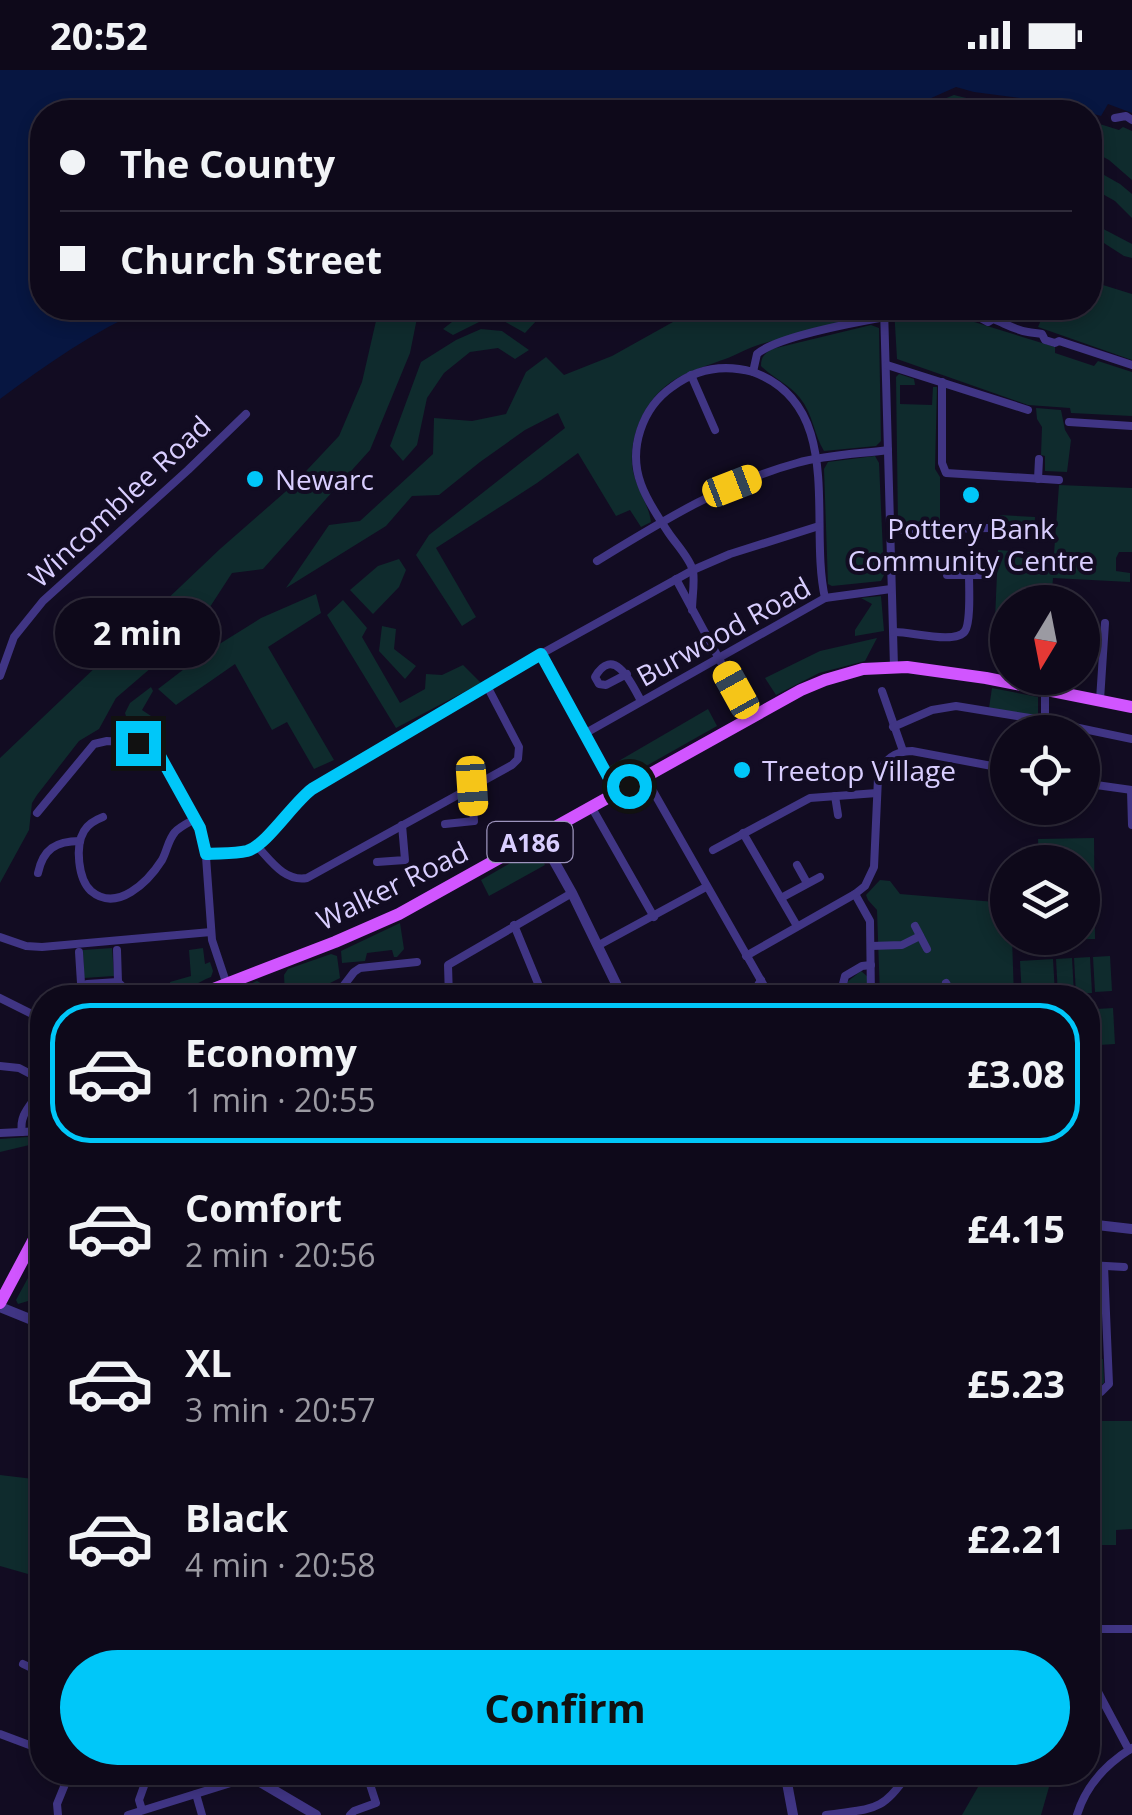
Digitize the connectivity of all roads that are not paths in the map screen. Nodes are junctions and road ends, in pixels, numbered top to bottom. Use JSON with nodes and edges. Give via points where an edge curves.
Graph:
{"nodes":[{"id":1,"x":1115,"y":118,"type":"dead end"},
{"id":2,"x":1132,"y":120,"type":"edge"},
{"id":3,"x":858,"y":320,"type":"edge"},
{"id":4,"x":884,"y":320,"type":"edge"},
{"id":5,"x":996,"y":320,"type":"edge"},
{"id":6,"x":887,"y":365,"type":"junction"},
{"id":7,"x":1132,"y":365,"type":"edge"},
{"id":8,"x":753,"y":372,"type":"junction"},
{"id":9,"x":691,"y":376,"type":"junction"},
{"id":10,"x":942,"y":382,"type":"junction"},
{"id":11,"x":1028,"y":410,"type":"dead end"},
{"id":12,"x":246,"y":414,"type":"dead end"},
{"id":13,"x":1068,"y":422,"type":"dead end"},
{"id":14,"x":1132,"y":426,"type":"edge"},
{"id":15,"x":715,"y":430,"type":"dead end"},
{"id":16,"x":888,"y":450,"type":"junction"},
{"id":17,"x":816,"y":459,"type":"junction"},
{"id":18,"x":1039,"y":459,"type":"dead end"},
{"id":19,"x":1038,"y":479,"type":"junction"},
{"id":20,"x":1059,"y":480,"type":"dead end"},
{"id":21,"x":661,"y":522,"type":"junction"},
{"id":22,"x":819,"y":526,"type":"junction"},
{"id":23,"x":990,"y":528,"type":"dead end"},
{"id":24,"x":890,"y":530,"type":"junction"},
{"id":25,"x":596,"y":561,"type":"dead end"},
{"id":26,"x":693,"y":570,"type":"junction"},
{"id":27,"x":948,"y":574,"type":"dead end"},
{"id":28,"x":969,"y":575,"type":"junction"},
{"id":29,"x":987,"y":575,"type":"dead end"},
{"id":30,"x":676,"y":579,"type":"junction"},
{"id":31,"x":891,"y":589,"type":"junction"},
{"id":32,"x":825,"y":598,"type":"junction"},
{"id":33,"x":692,"y":610,"type":"junction"},
{"id":34,"x":1105,"y":623,"type":"dead end"},
{"id":35,"x":894,"y":632,"type":"junction"},
{"id":36,"x":541,"y":654,"type":"junction"},
{"id":37,"x":718,"y":659,"type":"junction"},
{"id":38,"x":894,"y":667,"type":"junction"},
{"id":39,"x":626,"y":674,"type":"dead end"},
{"id":40,"x":0,"y":676,"type":"edge"},
{"id":41,"x":487,"y":686,"type":"junction"},
{"id":42,"x":882,"y":691,"type":"dead end"},
{"id":43,"x":1045,"y":697,"type":"dead end"},
{"id":44,"x":1100,"y":700,"type":"junction"},
{"id":45,"x":641,"y":701,"type":"junction"},
{"id":46,"x":1132,"y":706,"type":"edge"},
{"id":47,"x":1010,"y":715,"type":"edge"},
{"id":48,"x":1044,"y":715,"type":"edge"},
{"id":49,"x":751,"y":718,"type":"junction"},
{"id":50,"x":893,"y":726,"type":"junction"},
{"id":51,"x":1100,"y":732,"type":"edge"},
{"id":52,"x":584,"y":734,"type":"junction"},
{"id":53,"x":1132,"y":739,"type":"edge"},
{"id":54,"x":903,"y":751,"type":"junction"},
{"id":55,"x":990,"y":765,"type":"edge"},
{"id":56,"x":645,"y":777,"type":"junction"},
{"id":57,"x":472,"y":786,"type":"junction"},
{"id":58,"x":1100,"y":786,"type":"edge"},
{"id":59,"x":1131,"y":790,"type":"edge"},
{"id":60,"x":617,"y":793,"type":"junction"},
{"id":61,"x":877,"y":793,"type":"junction"},
{"id":62,"x":835,"y":796,"type":"junction"},
{"id":63,"x":592,"y":808,"type":"junction"},
{"id":64,"x":36,"y":813,"type":"dead end"},
{"id":65,"x":838,"y":815,"type":"dead end"},
{"id":66,"x":103,"y":817,"type":"dead end"},
{"id":67,"x":195,"y":819,"type":"junction"},
{"id":68,"x":445,"y":824,"type":"dead end"},
{"id":69,"x":1132,"y":824,"type":"edge"},
{"id":70,"x":402,"y":825,"type":"junction"},
{"id":71,"x":743,"y":833,"type":"junction"},
{"id":72,"x":540,"y":836,"type":"junction"},
{"id":73,"x":80,"y":841,"type":"junction"},
{"id":74,"x":256,"y":846,"type":"junction"},
{"id":75,"x":713,"y":850,"type":"dead end"},
{"id":76,"x":206,"y":854,"type":"junction"},
{"id":77,"x":377,"y":862,"type":"dead end"},
{"id":78,"x":798,"y":865,"type":"dead end"},
{"id":79,"x":38,"y":873,"type":"dead end"},
{"id":80,"x":820,"y":877,"type":"dead end"},
{"id":81,"x":808,"y":883,"type":"junction"},
{"id":82,"x":706,"y":886,"type":"junction"},
{"id":83,"x":572,"y":893,"type":"junction"},
{"id":84,"x":855,"y":894,"type":"junction"},
{"id":85,"x":781,"y":898,"type":"junction"},
{"id":86,"x":654,"y":916,"type":"junction"},
{"id":87,"x":514,"y":925,"type":"junction"},
{"id":88,"x":797,"y":926,"type":"junction"},
{"id":89,"x":915,"y":926,"type":"dead end"},
{"id":90,"x":15,"y":929,"type":"dead end"},
{"id":91,"x":211,"y":932,"type":"junction"},
{"id":92,"x":920,"y":936,"type":"junction"},
{"id":93,"x":0,"y":937,"type":"edge"},
{"id":94,"x":10,"y":940,"type":"junction"},
{"id":95,"x":599,"y":945,"type":"junction"},
{"id":96,"x":871,"y":946,"type":"junction"},
{"id":97,"x":927,"y":948,"type":"dead end"},
{"id":98,"x":117,"y":950,"type":"dead end"},
{"id":99,"x":78,"y":952,"type":"dead end"},
{"id":100,"x":746,"y":956,"type":"junction"},
{"id":101,"x":417,"y":962,"type":"dead end"},
{"id":102,"x":871,"y":965,"type":"junction"},
{"id":103,"x":760,"y":980,"type":"junction"},
{"id":104,"x":118,"y":982,"type":"junction"},
{"id":105,"x":226,"y":982,"type":"junction"},
{"id":106,"x":946,"y":982,"type":"dead end"},
{"id":107,"x":86,"y":985,"type":"joint"},
{"id":108,"x":121,"y":985,"type":"edge"},
{"id":109,"x":219,"y":985,"type":"edge"},
{"id":110,"x":344,"y":985,"type":"edge"},
{"id":111,"x":448,"y":985,"type":"edge"},
{"id":112,"x":539,"y":985,"type":"edge"},
{"id":113,"x":617,"y":985,"type":"edge"},
{"id":114,"x":757,"y":985,"type":"edge"},
{"id":115,"x":763,"y":985,"type":"edge"},
{"id":116,"x":843,"y":985,"type":"edge"},
{"id":117,"x":871,"y":985,"type":"edge"},
{"id":118,"x":947,"y":985,"type":"edge"},
{"id":119,"x":0,"y":998,"type":"edge"},
{"id":120,"x":30,"y":1013,"type":"edge"},
{"id":121,"x":0,"y":1066,"type":"edge"},
{"id":122,"x":30,"y":1075,"type":"edge"},
{"id":123,"x":30,"y":1103,"type":"edge"},
{"id":124,"x":22,"y":1132,"type":"junction"},
{"id":125,"x":30,"y":1132,"type":"edge"},
{"id":126,"x":0,"y":1133,"type":"edge"},
{"id":127,"x":1100,"y":1225,"type":"edge"},
{"id":128,"x":1132,"y":1229,"type":"edge"},
{"id":129,"x":30,"y":1247,"type":"edge"},
{"id":130,"x":1100,"y":1266,"type":"edge"},
{"id":131,"x":1104,"y":1266,"type":"junction"},
{"id":132,"x":1124,"y":1268,"type":"dead end"},
{"id":133,"x":0,"y":1305,"type":"edge"},
{"id":134,"x":30,"y":1319,"type":"edge"},
{"id":135,"x":1100,"y":1392,"type":"edge"},
{"id":136,"x":1100,"y":1629,"type":"edge"},
{"id":137,"x":1132,"y":1629,"type":"edge"},
{"id":138,"x":23,"y":1664,"type":"dead end"},
{"id":139,"x":30,"y":1667,"type":"edge"},
{"id":140,"x":1100,"y":1696,"type":"edge"},
{"id":141,"x":0,"y":1734,"type":"edge"},
{"id":142,"x":30,"y":1745,"type":"edge"},
{"id":143,"x":1130,"y":1749,"type":"edge"},
{"id":144,"x":1100,"y":1773,"type":"edge"},
{"id":145,"x":65,"y":1785,"type":"edge"},
{"id":146,"x":144,"y":1785,"type":"edge"},
{"id":147,"x":220,"y":1785,"type":"edge"},
{"id":148,"x":264,"y":1785,"type":"edge"},
{"id":149,"x":370,"y":1785,"type":"edge"},
{"id":150,"x":787,"y":1785,"type":"edge"},
{"id":151,"x":902,"y":1785,"type":"edge"},
{"id":152,"x":1090,"y":1785,"type":"edge"},
{"id":153,"x":196,"y":1794,"type":"junction"},
{"id":154,"x":376,"y":1803,"type":"junction"},
{"id":155,"x":142,"y":1810,"type":"junction"},
{"id":156,"x":313,"y":1814,"type":"edge"},
{"id":157,"x":58,"y":1815,"type":"edge"},
{"id":158,"x":128,"y":1815,"type":"edge"},
{"id":159,"x":202,"y":1815,"type":"edge"},
{"id":160,"x":350,"y":1815,"type":"edge"},
{"id":161,"x":380,"y":1815,"type":"edge"},
{"id":162,"x":793,"y":1815,"type":"edge"},
{"id":163,"x":826,"y":1815,"type":"edge"},
{"id":164,"x":1077,"y":1815,"type":"edge"}],
"edges":[{"from":1,"to":2,"type":"street"},
{"from":3,"to":8,"type":"street","via":[[762,349]]},
{"from":4,"to":6,"type":"street"},
{"from":5,"to":7,"type":"street"},
{"from":6,"to":10,"type":"street"},
{"from":6,"to":16,"type":"street"},
{"from":8,"to":9,"type":"street","via":[[722,367]]},
{"from":8,"to":17,"type":"street","via":[[801,408]]},
{"from":9,"to":15,"type":"street"},
{"from":9,"to":21,"type":"street","via":[[656,402],[637,444],[639,480]]},
{"from":10,"to":11,"type":"street"},
{"from":10,"to":19,"type":"street","via":[[943,471]]},
{"from":12,"to":40,"type":"street","name":"Wincomblee Road","via":[[43,601],[14,637]]},
{"from":13,"to":14,"type":"street"},
{"from":16,"to":17,"type":"street"},
{"from":16,"to":24,"type":"street"},
{"from":17,"to":21,"type":"street","via":[[732,486]]},
{"from":17,"to":22,"type":"street"},
{"from":18,"to":19,"type":"street"},
{"from":19,"to":20,"type":"street"},
{"from":21,"to":25,"type":"street"},
{"from":21,"to":26,"type":"street"},
{"from":22,"to":26,"type":"street"},
{"from":22,"to":32,"type":"street"},
{"from":23,"to":24,"type":"street"},
{"from":24,"to":31,"type":"street"},
{"from":26,"to":30,"type":"street"},
{"from":26,"to":33,"type":"street"},
{"from":27,"to":28,"type":"street"},
{"from":28,"to":29,"type":"street"},
{"from":28,"to":35,"type":"street","via":[[961,635]]},
{"from":30,"to":33,"type":"street"},
{"from":30,"to":36,"type":"street"},
{"from":31,"to":32,"type":"street","name":"Burwood Road"},
{"from":31,"to":35,"type":"street"},
{"from":32,"to":37,"type":"street","name":"Burwood Road"},
{"from":33,"to":37,"type":"street"},
{"from":34,"to":44,"type":"street"},
{"from":35,"to":38,"type":"street"},
{"from":36,"to":41,"type":"street"},
{"from":36,"to":52,"type":"street"},
{"from":37,"to":45,"type":"street","name":"Burwood Road"},
{"from":37,"to":49,"type":"street"},
{"from":38,"to":44,"type":"main road","name":"Walker Road","number":"A186"},
{"from":38,"to":49,"type":"main road","name":"Walker Road","number":"A186","via":[[825,680]]},
{"from":39,"to":45,"type":"street"},
{"from":41,"to":57,"type":"street","via":[[520,755]]},
{"from":41,"to":74,"type":"street","via":[[312,789]]},
{"from":42,"to":50,"type":"street"},
{"from":43,"to":48,"type":"street"},
{"from":44,"to":46,"type":"main road","name":"Walker Road","number":"A186"},
{"from":45,"to":52,"type":"street","name":"Burwood Road"},
{"from":47,"to":50,"type":"street","via":[[950,706]]},
{"from":49,"to":56,"type":"main road","name":"Walker Road","number":"A186"},
{"from":50,"to":54,"type":"street"},
{"from":51,"to":53,"type":"street"},
{"from":52,"to":60,"type":"street"},
{"from":54,"to":55,"type":"street"},
{"from":54,"to":61,"type":"street","via":[[882,767]]},
{"from":56,"to":60,"type":"main road","name":"Walker Road","number":"A186"},
{"from":56,"to":82,"type":"street"},
{"from":57,"to":68,"type":"street","via":[[474,821]]},
{"from":57,"to":70,"type":"street"},
{"from":58,"to":59,"type":"street"},
{"from":59,"to":69,"type":"street"},
{"from":60,"to":63,"type":"main road","name":"Walker Road","number":"A186"},
{"from":61,"to":62,"type":"street"},
{"from":61,"to":84,"type":"street","via":[[874,867]]},
{"from":62,"to":65,"type":"street"},
{"from":62,"to":71,"type":"street","via":[[804,800]]},
{"from":63,"to":72,"type":"main road","name":"Walker Road","number":"A186"},
{"from":63,"to":86,"type":"street"},
{"from":64,"to":67,"type":"street","via":[[91,746],[107,741],[155,750]]},
{"from":66,"to":73,"type":"street"},
{"from":67,"to":73,"type":"street","via":[[177,829],[135,894],[114,899],[90,890],[83,879]]},
{"from":67,"to":76,"type":"street"},
{"from":70,"to":74,"type":"street","via":[[302,880],[286,875]]},
{"from":70,"to":77,"type":"street","via":[[405,860]]},
{"from":71,"to":75,"type":"street"},
{"from":71,"to":85,"type":"street"},
{"from":72,"to":83,"type":"street"},
{"from":72,"to":105,"type":"main road","name":"Walker Road","number":"A186","via":[[381,923]]},
{"from":73,"to":79,"type":"street","via":[[48,849]]},
{"from":74,"to":76,"type":"street"},
{"from":76,"to":91,"type":"street"},
{"from":78,"to":81,"type":"street"},
{"from":80,"to":81,"type":"street"},
{"from":81,"to":85,"type":"street"},
{"from":82,"to":86,"type":"street"},
{"from":82,"to":100,"type":"street"},
{"from":83,"to":87,"type":"street"},
{"from":83,"to":95,"type":"street"},
{"from":84,"to":88,"type":"street"},
{"from":84,"to":96,"type":"street","via":[[869,917]]},
{"from":85,"to":88,"type":"street"},
{"from":86,"to":95,"type":"street"},
{"from":87,"to":111,"type":"street","via":[[448,965]]},
{"from":87,"to":112,"type":"street"},
{"from":88,"to":100,"type":"street"},
{"from":89,"to":92,"type":"street"},
{"from":90,"to":94,"type":"street"},
{"from":91,"to":94,"type":"street","via":[[42,947]]},
{"from":91,"to":105,"type":"street"},
{"from":92,"to":96,"type":"street","via":[[902,946]]},
{"from":92,"to":97,"type":"street"},
{"from":93,"to":94,"type":"street"},
{"from":95,"to":113,"type":"street"},
{"from":96,"to":102,"type":"street"},
{"from":98,"to":104,"type":"street"},
{"from":99,"to":107,"type":"street"},
{"from":100,"to":103,"type":"street"},
{"from":101,"to":110,"type":"street","via":[[360,968]]},
{"from":102,"to":116,"type":"street","via":[[845,976]]},
{"from":102,"to":117,"type":"street"},
{"from":103,"to":114,"type":"street"},
{"from":103,"to":115,"type":"street"},
{"from":104,"to":107,"type":"street"},
{"from":104,"to":108,"type":"street"},
{"from":105,"to":109,"type":"main road","number":"A186"},
{"from":106,"to":118,"type":"street"},
{"from":119,"to":120,"type":"street"},
{"from":121,"to":122,"type":"street"},
{"from":123,"to":124,"type":"street"},
{"from":124,"to":125,"type":"street"},
{"from":124,"to":126,"type":"street"},
{"from":127,"to":128,"type":"street"},
{"from":129,"to":133,"type":"main road"},
{"from":130,"to":131,"type":"street"},
{"from":131,"to":132,"type":"street"},
{"from":131,"to":135,"type":"street","via":[[1109,1384]]},
{"from":133,"to":134,"type":"street"},
{"from":136,"to":137,"type":"street"},
{"from":138,"to":139,"type":"street"},
{"from":140,"to":143,"type":"street"},
{"from":141,"to":142,"type":"street"},
{"from":143,"to":144,"type":"street"},
{"from":145,"to":157,"type":"street"},
{"from":146,"to":155,"type":"street"},
{"from":147,"to":153,"type":"street"},
{"from":148,"to":156,"type":"street"},
{"from":149,"to":154,"type":"street"},
{"from":150,"to":162,"type":"street"},
{"from":151,"to":163,"type":"street","via":[[882,1805]]},
{"from":152,"to":164,"type":"street"},
{"from":153,"to":155,"type":"street"},
{"from":153,"to":159,"type":"street"},
{"from":154,"to":160,"type":"street"},
{"from":154,"to":161,"type":"street"},
{"from":155,"to":158,"type":"street"}]}
